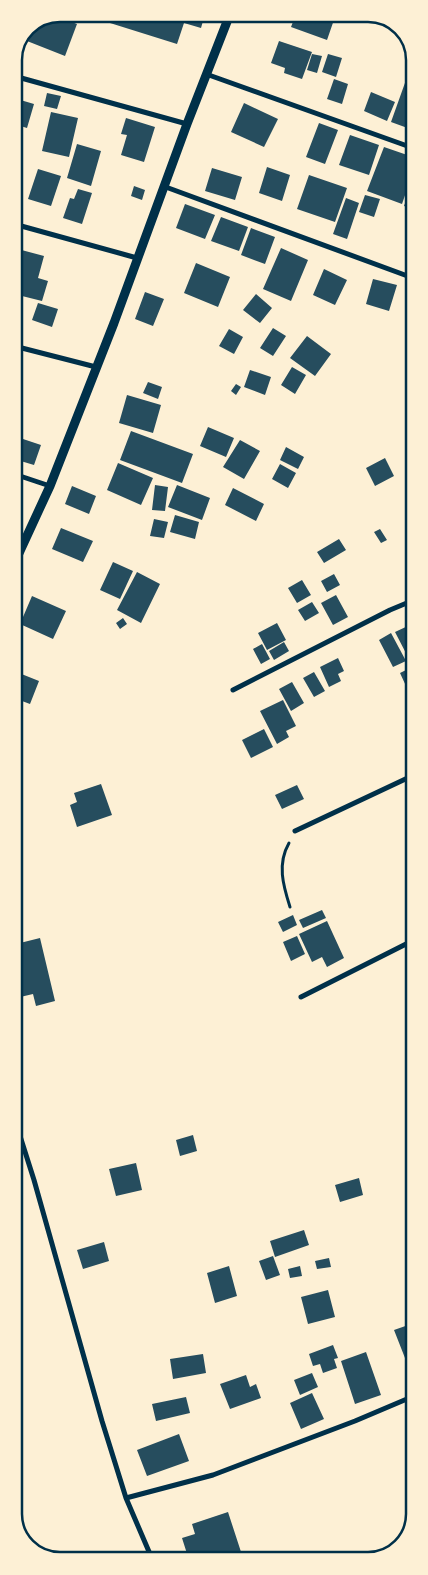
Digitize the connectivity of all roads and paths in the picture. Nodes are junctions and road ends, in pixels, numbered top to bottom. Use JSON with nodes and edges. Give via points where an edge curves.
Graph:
{"nodes":[{"id":1,"x":227,"y":23,"type":"edge"},
{"id":2,"x":206,"y":74,"type":"junction"},
{"id":3,"x":23,"y":78,"type":"edge"},
{"id":4,"x":187,"y":124,"type":"junction"},
{"id":5,"x":406,"y":145,"type":"edge"},
{"id":6,"x":163,"y":186,"type":"junction"},
{"id":7,"x":23,"y":226,"type":"edge"},
{"id":8,"x":137,"y":258,"type":"junction"},
{"id":9,"x":406,"y":275,"type":"edge"},
{"id":10,"x":23,"y":348,"type":"edge"},
{"id":11,"x":96,"y":367,"type":"junction"},
{"id":12,"x":23,"y":477,"type":"edge"},
{"id":13,"x":50,"y":486,"type":"junction"},
{"id":14,"x":23,"y":544,"type":"edge"},
{"id":15,"x":406,"y":603,"type":"edge"},
{"id":16,"x":233,"y":690,"type":"dead end"},
{"id":17,"x":406,"y":779,"type":"edge"},
{"id":18,"x":295,"y":831,"type":"joint"},
{"id":19,"x":290,"y":907,"type":"dead end"},
{"id":20,"x":406,"y":944,"type":"edge"},
{"id":21,"x":301,"y":997,"type":"dead end"},
{"id":22,"x":23,"y":1145,"type":"edge"},
{"id":23,"x":406,"y":1399,"type":"edge"},
{"id":24,"x":126,"y":1498,"type":"junction"},
{"id":25,"x":149,"y":1552,"type":"edge"}],
"edges":[{"from":1,"to":2,"type":"street"},
{"from":2,"to":4,"type":"street"},
{"from":2,"to":5,"type":"street"},
{"from":3,"to":4,"type":"street"},
{"from":4,"to":6,"type":"street"},
{"from":6,"to":8,"type":"street"},
{"from":6,"to":9,"type":"street"},
{"from":7,"to":8,"type":"street"},
{"from":8,"to":11,"type":"street"},
{"from":10,"to":11,"type":"street"},
{"from":11,"to":13,"type":"street"},
{"from":12,"to":13,"type":"street"},
{"from":13,"to":14,"type":"street"},
{"from":15,"to":16,"type":"street"},
{"from":17,"to":18,"type":"street"},
{"from":18,"to":19,"type":"path","via":[[282,860],[282,877]]},
{"from":20,"to":21,"type":"street"},
{"from":22,"to":24,"type":"street"},
{"from":23,"to":24,"type":"street","via":[[213,1475]]},
{"from":24,"to":25,"type":"street"}]}
